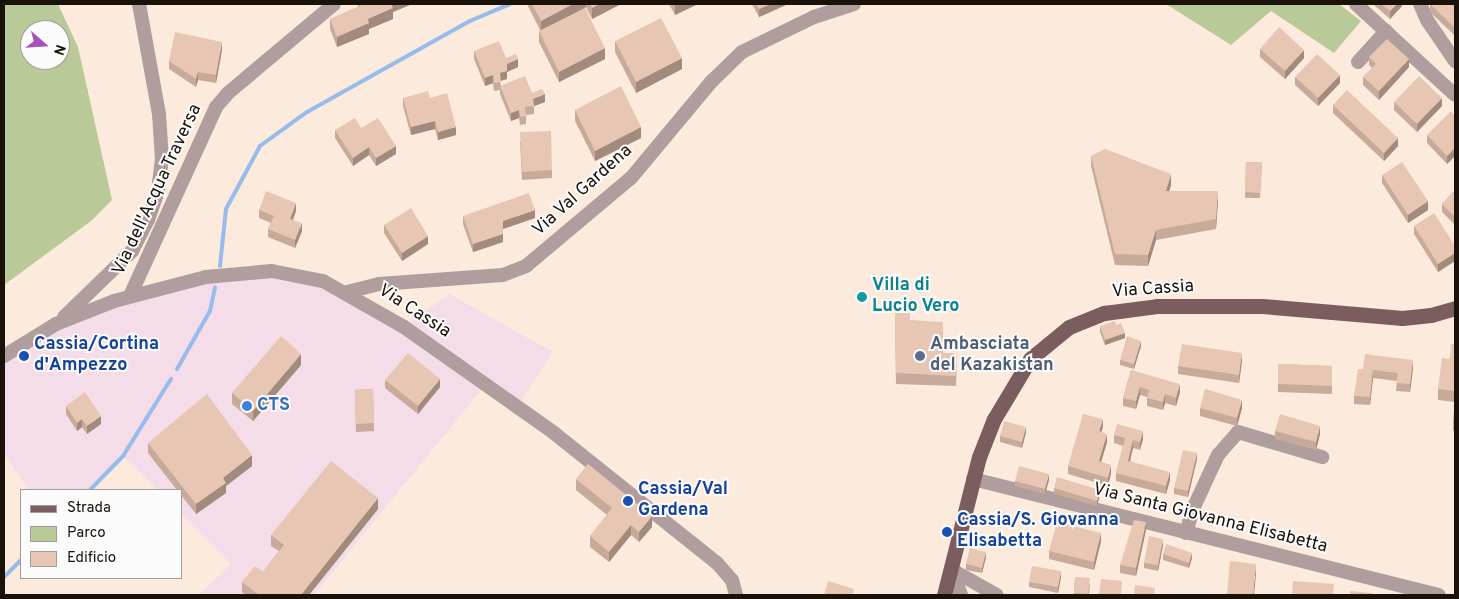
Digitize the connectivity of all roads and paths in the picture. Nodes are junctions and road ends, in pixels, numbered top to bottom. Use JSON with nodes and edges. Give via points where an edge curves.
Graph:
{"nodes":[{"id":1,"x":139,"y":4,"type":"edge"},
{"id":2,"x":334,"y":4,"type":"edge"},
{"id":3,"x":854,"y":4,"type":"edge"},
{"id":4,"x":1356,"y":4,"type":"edge"},
{"id":5,"x":1425,"y":7,"type":"edge"},
{"id":6,"x":1386,"y":31,"type":"junction"},
{"id":7,"x":1455,"y":61,"type":"edge"},
{"id":8,"x":1358,"y":62,"type":"dead end"},
{"id":9,"x":1455,"y":95,"type":"edge"},
{"id":10,"x":104,"y":281,"type":"junction"},
{"id":11,"x":347,"y":292,"type":"junction"},
{"id":12,"x":130,"y":296,"type":"junction"},
{"id":13,"x":114,"y":301,"type":"junction"},
{"id":14,"x":1455,"y":308,"type":"edge"},
{"id":15,"x":56,"y":324,"type":"junction"},
{"id":16,"x":4,"y":356,"type":"edge"},
{"id":17,"x":1322,"y":457,"type":"dead end"},
{"id":18,"x":973,"y":479,"type":"junction"},
{"id":19,"x":1186,"y":533,"type":"junction"},
{"id":20,"x":952,"y":570,"type":"junction"},
{"id":21,"x":736,"y":595,"type":"edge"},
{"id":22,"x":944,"y":595,"type":"edge"},
{"id":23,"x":961,"y":595,"type":"edge"},
{"id":24,"x":997,"y":595,"type":"edge"},
{"id":25,"x":1435,"y":595,"type":"edge"}],
"edges":[{"from":1,"to":10,"type":"street","via":[[160,114],[161,177],[157,198],[139,240]]},
{"from":2,"to":12,"type":"street","name":"Via dell'Acqua Traversa","via":[[228,93],[216,107]]},
{"from":3,"to":11,"type":"street","name":"Via Val Gardena","via":[[814,17],[742,52],[720,71],[631,178],[526,266],[503,275],[379,284]]},
{"from":4,"to":6,"type":"street"},
{"from":5,"to":7,"type":"street"},
{"from":6,"to":8,"type":"street"},
{"from":6,"to":9,"type":"street"},
{"from":10,"to":13,"type":"street"},
{"from":10,"to":15,"type":"street"},
{"from":11,"to":12,"type":"street","name":"Via Cassia","via":[[312,278],[260,271],[218,274]]},
{"from":11,"to":21,"type":"street","name":"Via Cassia","via":[[487,384],[618,482],[717,563],[732,580]]},
{"from":12,"to":13,"type":"street","name":"Via Cassia"},
{"from":13,"to":15,"type":"street","name":"Via Cassia"},
{"from":14,"to":18,"type":"main road","name":"Via Cassia","via":[[1402,318],[1262,306],[1157,306],[1111,312],[1087,319],[1056,335],[1025,366],[994,419]]},
{"from":15,"to":16,"type":"street","name":"Via Cassia"},
{"from":17,"to":19,"type":"street","via":[[1238,432],[1218,454],[1193,509]]},
{"from":18,"to":19,"type":"street","name":"Via Santa Giovanna Elisabetta"},
{"from":18,"to":20,"type":"main road","name":"Via Cassia"},
{"from":19,"to":25,"type":"street","name":"Via Santa Giovanna Elisabetta"},
{"from":20,"to":22,"type":"main road","name":"Via Cassia"},
{"from":20,"to":23,"type":"street"},
{"from":20,"to":24,"type":"street"}]}
